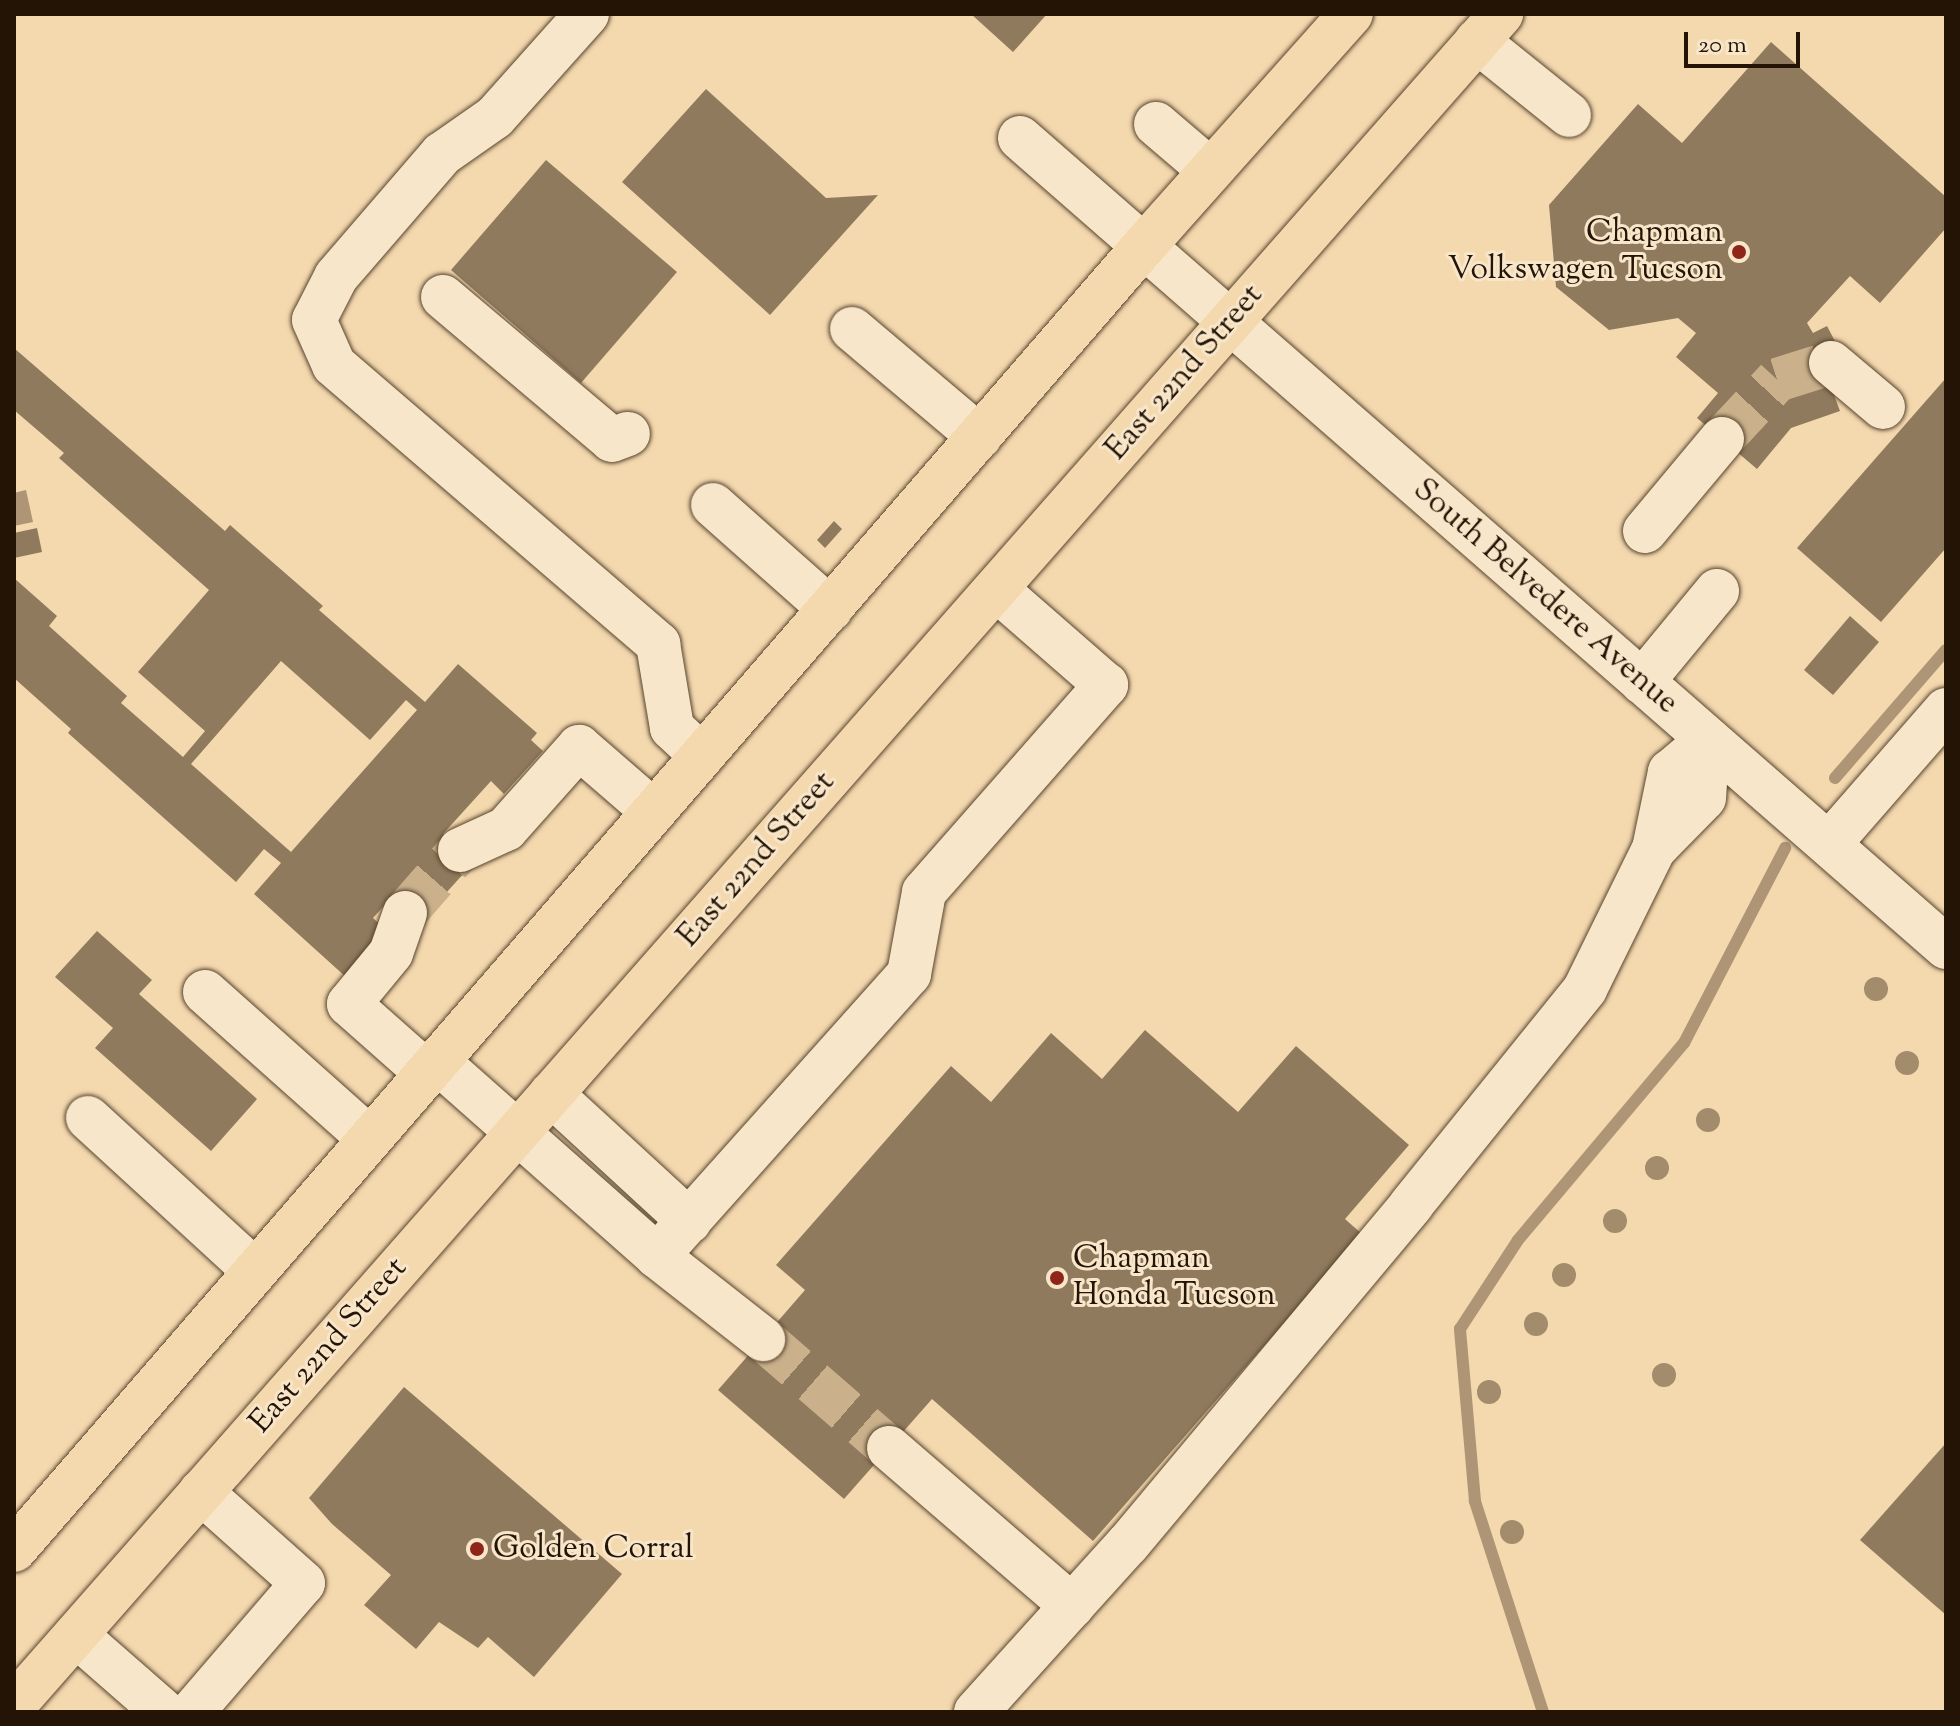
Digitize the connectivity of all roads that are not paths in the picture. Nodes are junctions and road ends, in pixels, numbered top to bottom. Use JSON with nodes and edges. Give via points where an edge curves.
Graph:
{"nodes":[{"id":1,"x":587,"y":14,"type":"edge"},
{"id":2,"x":1351,"y":14,"type":"edge"},
{"id":3,"x":1489,"y":28,"type":"edge"},
{"id":4,"x":1569,"y":115,"type":"dead end"},
{"id":5,"x":1156,"y":124,"type":"dead end"},
{"id":6,"x":1020,"y":138,"type":"dead end"},
{"id":7,"x":1211,"y":171,"type":"junction"},
{"id":8,"x":1144,"y":246,"type":"junction"},
{"id":9,"x":443,"y":297,"type":"dead end"},
{"id":10,"x":1231,"y":321,"type":"junction"},
{"id":11,"x":852,"y":329,"type":"dead end"},
{"id":12,"x":1831,"y":363,"type":"dead end"},
{"id":13,"x":1883,"y":407,"type":"dead end"},
{"id":14,"x":628,"y":434,"type":"dead end"},
{"id":15,"x":980,"y":437,"type":"junction"},
{"id":16,"x":1722,"y":439,"type":"tunnel mouth"},
{"id":17,"x":713,"y":505,"type":"dead end"},
{"id":18,"x":1645,"y":531,"type":"dead end"},
{"id":19,"x":996,"y":589,"type":"junction"},
{"id":20,"x":1717,"y":591,"type":"dead end"},
{"id":21,"x":830,"y":609,"type":"junction"},
{"id":22,"x":1642,"y":682,"type":"junction"},
{"id":23,"x":1946,"y":710,"type":"edge"},
{"id":24,"x":1708,"y":740,"type":"junction"},
{"id":25,"x":702,"y":756,"type":"junction"},
{"id":26,"x":654,"y":812,"type":"junction"},
{"id":27,"x":1829,"y":844,"type":"junction"},
{"id":28,"x":460,"y":850,"type":"tunnel mouth"},
{"id":29,"x":405,"y":913,"type":"tunnel mouth"},
{"id":30,"x":1946,"y":947,"type":"edge"},
{"id":31,"x":205,"y":992,"type":"dead end"},
{"id":32,"x":433,"y":1068,"type":"junction"},
{"id":33,"x":551,"y":1094,"type":"junction"},
{"id":34,"x":88,"y":1118,"type":"dead end"},
{"id":35,"x":518,"y":1131,"type":"junction"},
{"id":36,"x":370,"y":1139,"type":"junction"},
{"id":37,"x":689,"y":1221,"type":"junction"},
{"id":38,"x":657,"y":1256,"type":"junction"},
{"id":39,"x":255,"y":1271,"type":"junction"},
{"id":40,"x":763,"y":1339,"type":"tunnel mouth"},
{"id":41,"x":889,"y":1448,"type":"tunnel mouth"},
{"id":42,"x":201,"y":1492,"type":"junction"},
{"id":43,"x":14,"y":1550,"type":"edge"},
{"id":44,"x":1072,"y":1606,"type":"junction"},
{"id":45,"x":76,"y":1635,"type":"junction"},
{"id":46,"x":14,"y":1705,"type":"edge"},
{"id":47,"x":164,"y":1712,"type":"edge"},
{"id":48,"x":192,"y":1712,"type":"edge"},
{"id":49,"x":976,"y":1712,"type":"edge"}],
"edges":[{"from":1,"to":25,"type":"street","via":[[495,117],[442,154],[336,277],[314,320],[334,365],[658,644],[672,728]]},
{"from":2,"to":7,"type":"main road"},
{"from":3,"to":4,"type":"street"},
{"from":3,"to":10,"type":"main road","name":"East 22nd Street"},
{"from":5,"to":7,"type":"street"},
{"from":6,"to":8,"type":"street","name":"South Belvedere Avenue"},
{"from":7,"to":8,"type":"main road"},
{"from":8,"to":10,"type":"street","name":"South Belvedere Avenue"},
{"from":8,"to":15,"type":"main road"},
{"from":9,"to":14,"type":"street","via":[[612,440]]},
{"from":10,"to":19,"type":"main road","name":"East 22nd Street"},
{"from":10,"to":22,"type":"street","name":"South Belvedere Avenue"},
{"from":11,"to":15,"type":"street"},
{"from":12,"to":13,"type":"street"},
{"from":15,"to":21,"type":"main road"},
{"from":16,"to":18,"type":"street"},
{"from":17,"to":21,"type":"street"},
{"from":19,"to":33,"type":"main road","name":"East 22nd Street"},
{"from":19,"to":37,"type":"street","via":[[1106,685],[924,892],[909,974]]},
{"from":20,"to":22,"type":"street"},
{"from":21,"to":25,"type":"main road"},
{"from":22,"to":24,"type":"street","name":"South Belvedere Avenue"},
{"from":23,"to":27,"type":"street"},
{"from":24,"to":27,"type":"street","name":"South Belvedere Avenue"},
{"from":24,"to":44,"type":"street","via":[[1670,772],[1654,849],[1585,989],[1383,1239]]},
{"from":25,"to":26,"type":"main road"},
{"from":26,"to":28,"type":"street","via":[[579,747],[506,829]]},
{"from":26,"to":32,"type":"main road"},
{"from":27,"to":30,"type":"street","name":"South Belvedere Avenue"},
{"from":29,"to":32,"type":"street","via":[[391,953],[349,1004]]},
{"from":31,"to":36,"type":"street"},
{"from":32,"to":35,"type":"street"},
{"from":32,"to":36,"type":"main road"},
{"from":33,"to":35,"type":"main road","name":"East 22nd Street"},
{"from":33,"to":37,"type":"street"},
{"from":34,"to":39,"type":"street"},
{"from":35,"to":38,"type":"street"},
{"from":35,"to":42,"type":"main road","name":"East 22nd Street"},
{"from":36,"to":39,"type":"main road"},
{"from":37,"to":38,"type":"street"},
{"from":38,"to":40,"type":"street"},
{"from":39,"to":43,"type":"main road"},
{"from":41,"to":44,"type":"street"},
{"from":42,"to":45,"type":"main road","name":"East 22nd Street"},
{"from":42,"to":48,"type":"street","via":[[303,1583]]},
{"from":44,"to":49,"type":"street"},
{"from":45,"to":46,"type":"main road","name":"East 22nd Street"},
{"from":45,"to":47,"type":"street"}]}
